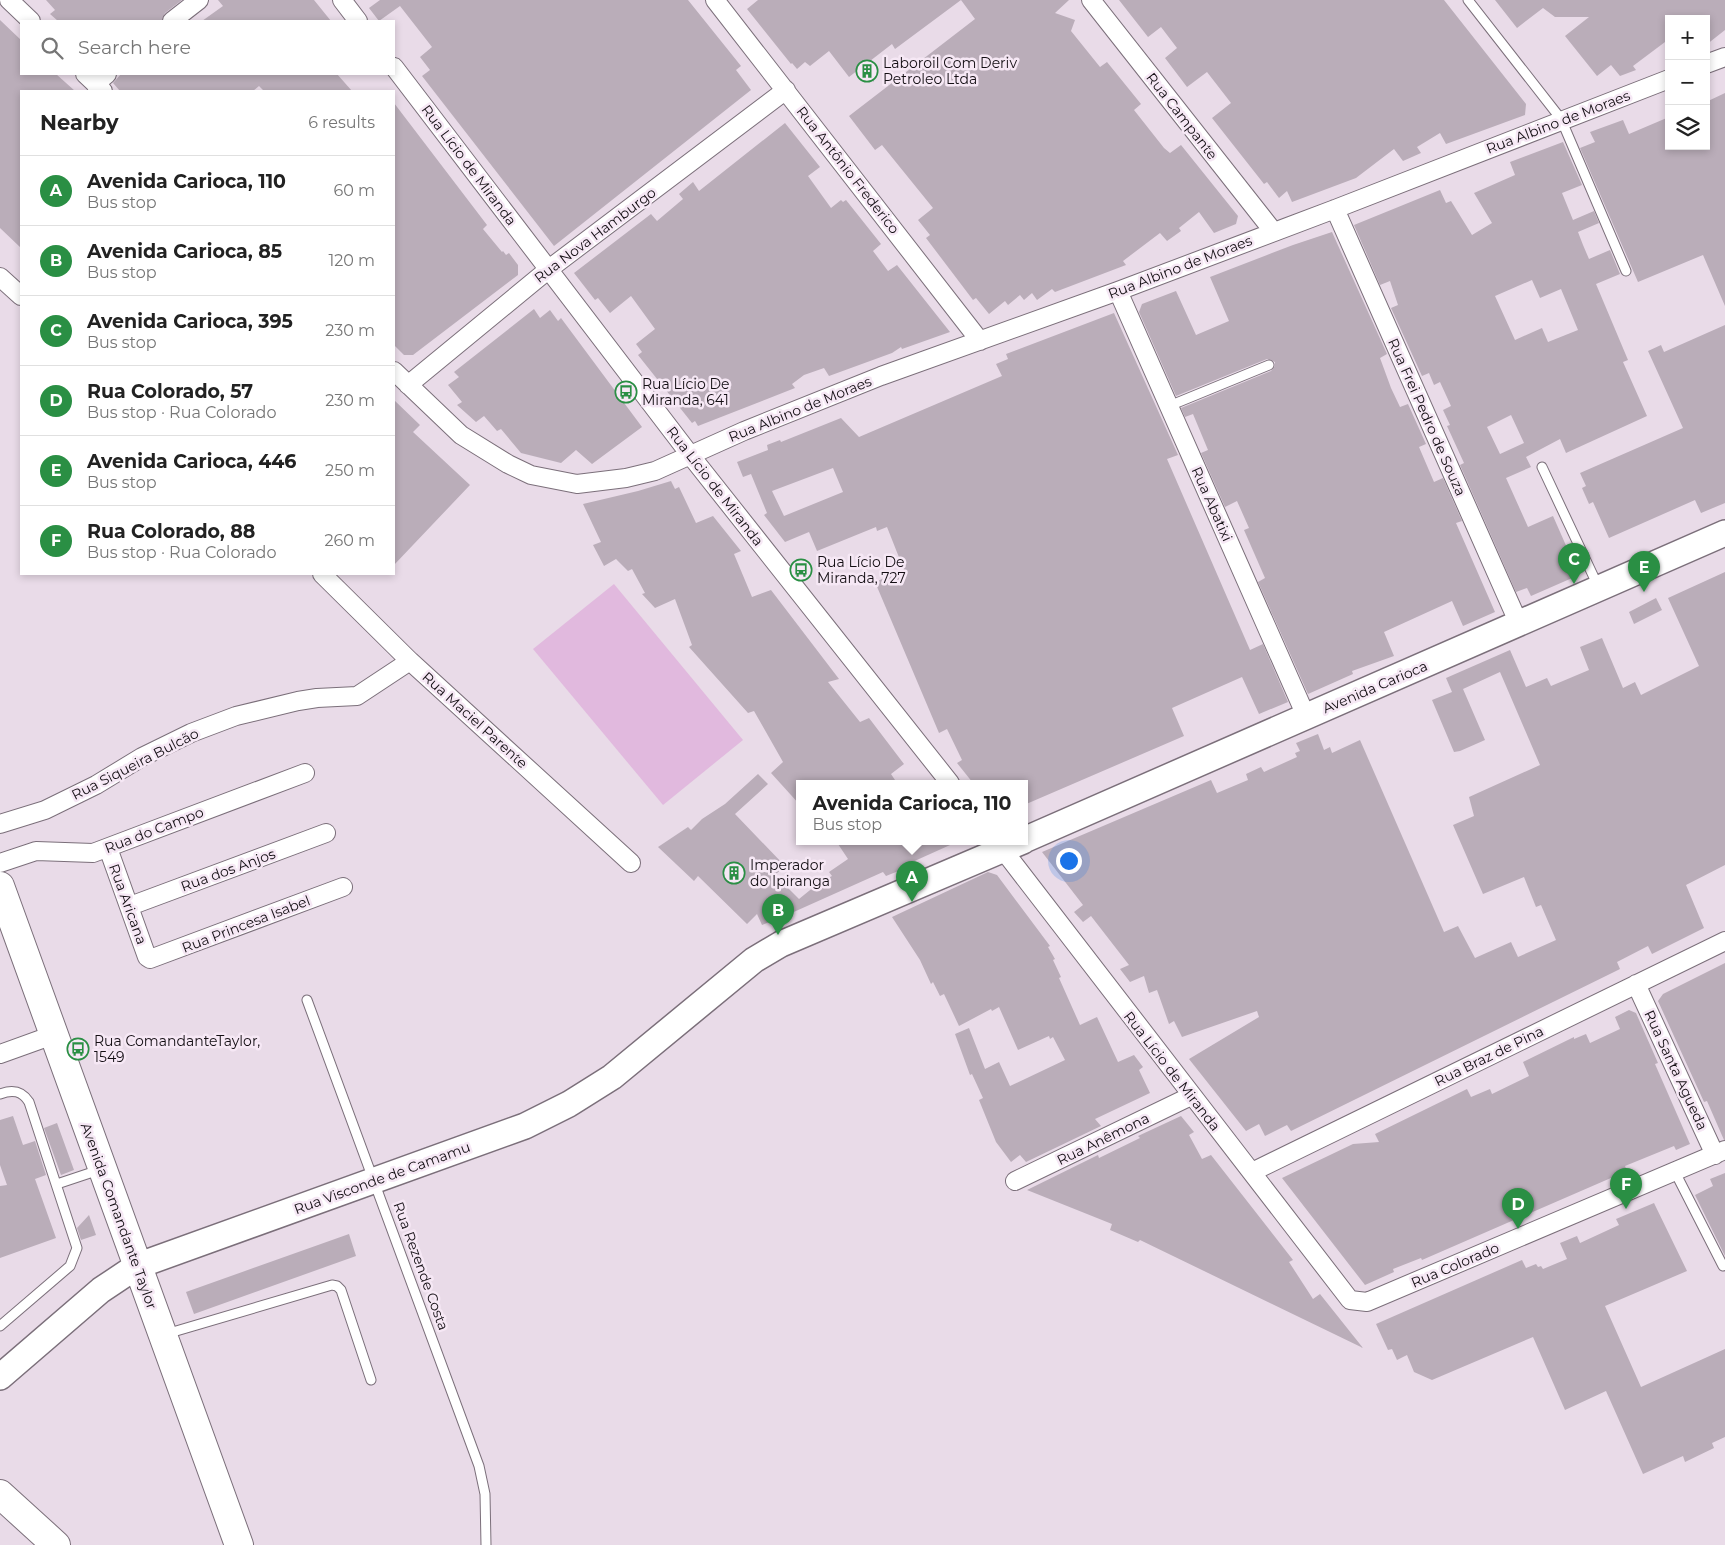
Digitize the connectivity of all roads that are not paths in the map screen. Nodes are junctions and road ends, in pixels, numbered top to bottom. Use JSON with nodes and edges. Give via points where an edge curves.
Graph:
{"nodes":[{"id":1,"x":9,"y":0,"type":"edge"},
{"id":2,"x":199,"y":0,"type":"edge"},
{"id":3,"x":342,"y":0,"type":"edge"},
{"id":4,"x":715,"y":0,"type":"edge"},
{"id":5,"x":1091,"y":0,"type":"edge"},
{"id":6,"x":1468,"y":0,"type":"edge"},
{"id":7,"x":29,"y":20,"type":"edge"},
{"id":8,"x":173,"y":20,"type":"edge"},
{"id":9,"x":357,"y":20,"type":"edge"},
{"id":10,"x":1725,"y":57,"type":"edge"},
{"id":11,"x":1710,"y":63,"type":"edge"},
{"id":12,"x":395,"y":68,"type":"edge"},
{"id":13,"x":1665,"y":80,"type":"edge"},
{"id":14,"x":786,"y":90,"type":"junction"},
{"id":15,"x":1561,"y":119,"type":"junction"},
{"id":16,"x":1335,"y":209,"type":"junction"},
{"id":17,"x":1273,"y":232,"type":"junction"},
{"id":18,"x":549,"y":270,"type":"junction"},
{"id":19,"x":1626,"y":272,"type":"dead end"},
{"id":20,"x":0,"y":277,"type":"edge"},
{"id":21,"x":1118,"y":291,"type":"junction"},
{"id":22,"x":20,"y":295,"type":"edge"},
{"id":23,"x":980,"y":341,"type":"junction"},
{"id":24,"x":1270,"y":364,"type":"dead end"},
{"id":25,"x":395,"y":372,"type":"edge"},
{"id":26,"x":408,"y":385,"type":"junction"},
{"id":27,"x":1169,"y":406,"type":"junction"},
{"id":28,"x":691,"y":456,"type":"junction"},
{"id":29,"x":1542,"y":467,"type":"dead end"},
{"id":30,"x":1725,"y":533,"type":"edge"},
{"id":31,"x":323,"y":575,"type":"edge"},
{"id":32,"x":1599,"y":589,"type":"junction"},
{"id":33,"x":1519,"y":624,"type":"junction"},
{"id":34,"x":410,"y":661,"type":"junction"},
{"id":35,"x":1306,"y":716,"type":"junction"},
{"id":36,"x":305,"y":773,"type":"dead end"},
{"id":37,"x":948,"y":780,"type":"edge"},
{"id":38,"x":0,"y":824,"type":"edge"},
{"id":39,"x":326,"y":834,"type":"dead end"},
{"id":40,"x":1028,"y":836,"type":"edge"},
{"id":41,"x":1006,"y":845,"type":"edge"},
{"id":42,"x":1012,"y":845,"type":"edge"},
{"id":43,"x":108,"y":848,"type":"junction"},
{"id":44,"x":0,"y":863,"type":"edge"},
{"id":45,"x":631,"y":863,"type":"dead end"},
{"id":46,"x":0,"y":886,"type":"edge"},
{"id":47,"x":343,"y":886,"type":"dead end"},
{"id":48,"x":130,"y":906,"type":"junction"},
{"id":49,"x":1725,"y":941,"type":"edge"},
{"id":50,"x":148,"y":959,"type":"joint"},
{"id":51,"x":754,"y":960,"type":"joint"},
{"id":52,"x":1636,"y":984,"type":"junction"},
{"id":53,"x":307,"y":1000,"type":"dead end"},
{"id":54,"x":53,"y":1035,"type":"junction"},
{"id":55,"x":0,"y":1054,"type":"edge"},
{"id":56,"x":0,"y":1094,"type":"edge"},
{"id":57,"x":1191,"y":1096,"type":"junction"},
{"id":58,"x":1720,"y":1152,"type":"edge"},
{"id":59,"x":101,"y":1169,"type":"junction"},
{"id":60,"x":1252,"y":1172,"type":"junction"},
{"id":61,"x":1675,"y":1172,"type":"junction"},
{"id":62,"x":375,"y":1181,"type":"junction"},
{"id":63,"x":1014,"y":1181,"type":"dead end"},
{"id":64,"x":57,"y":1184,"type":"junction"},
{"id":65,"x":137,"y":1266,"type":"junction"},
{"id":66,"x":1722,"y":1266,"type":"dead end"},
{"id":67,"x":1350,"y":1300,"type":"joint"},
{"id":68,"x":0,"y":1326,"type":"edge"},
{"id":69,"x":162,"y":1334,"type":"junction"},
{"id":70,"x":0,"y":1377,"type":"edge"},
{"id":71,"x":371,"y":1380,"type":"dead end"},
{"id":72,"x":0,"y":1494,"type":"edge"},
{"id":73,"x":56,"y":1545,"type":"edge"},
{"id":74,"x":239,"y":1545,"type":"edge"},
{"id":75,"x":486,"y":1545,"type":"edge"}],
"edges":[{"from":1,"to":7,"type":"street"},
{"from":2,"to":8,"type":"street"},
{"from":3,"to":9,"type":"street"},
{"from":4,"to":14,"type":"street","name":"Rua Antônio Frederico"},
{"from":5,"to":17,"type":"street","name":"Rua Campante"},
{"from":6,"to":15,"type":"lane"},
{"from":10,"to":11,"type":"street"},
{"from":12,"to":18,"type":"street","name":"Rua Lício de Miranda"},
{"from":13,"to":15,"type":"street","name":"Rua Albino de Moraes"},
{"from":14,"to":18,"type":"street","name":"Rua Nova Hamburgo"},
{"from":14,"to":23,"type":"street","name":"Rua Antônio Frederico"},
{"from":15,"to":16,"type":"street","name":"Rua Albino de Moraes"},
{"from":15,"to":19,"type":"lane"},
{"from":16,"to":17,"type":"street","name":"Rua Albino de Moraes"},
{"from":16,"to":33,"type":"street","name":"Rua Frei Pedro de Souza"},
{"from":17,"to":21,"type":"street","name":"Rua Albino de Moraes"},
{"from":18,"to":26,"type":"street","name":"Rua Nova Hamburgo"},
{"from":18,"to":28,"type":"street","name":"Rua Lício de Miranda"},
{"from":20,"to":22,"type":"street"},
{"from":21,"to":23,"type":"street","name":"Rua Albino de Moraes"},
{"from":21,"to":27,"type":"street","name":"Rua Abatixi"},
{"from":23,"to":28,"type":"street","name":"Rua Albino de Moraes","via":[[881,376]]},
{"from":24,"to":27,"type":"lane"},
{"from":25,"to":26,"type":"street","name":"Rua Albino de Moraes"},
{"from":26,"to":28,"type":"street","name":"Rua Albino de Moraes","via":[[461,435],[531,476],[577,484],[626,478]]},
{"from":27,"to":35,"type":"street","name":"Rua Abatixi"},
{"from":28,"to":37,"type":"street","name":"Rua Lício de Miranda"},
{"from":29,"to":32,"type":"lane"},
{"from":30,"to":32,"type":"street","name":"Avenida Carioca"},
{"from":31,"to":34,"type":"street","name":"Rua Maciel Parente"},
{"from":32,"to":33,"type":"street","name":"Avenida Carioca"},
{"from":33,"to":35,"type":"street","name":"Avenida Carioca"},
{"from":34,"to":38,"type":"street","name":"Rua Siqueira Bulcão","via":[[357,696],[298,701],[236,716],[192,733],[45,810]]},
{"from":34,"to":45,"type":"street","name":"Rua Maciel Parente"},
{"from":35,"to":40,"type":"street","name":"Avenida Carioca"},
{"from":36,"to":43,"type":"street","name":"Rua do Campo"},
{"from":39,"to":48,"type":"street","name":"Rua dos Anjos"},
{"from":41,"to":51,"type":"street","name":"Avenida Carioca","via":[[788,940]]},
{"from":42,"to":57,"type":"street","name":"Rua Lício de Miranda"},
{"from":43,"to":44,"type":"street","name":"Rua do Campo","via":[[85,854],[36,851]]},
{"from":43,"to":48,"type":"street","name":"Rua Aricana"},
{"from":46,"to":54,"type":"main road","name":"Avenida Comandante Taylor"},
{"from":47,"to":50,"type":"street","name":"Rua Princesa Isabel"},
{"from":48,"to":50,"type":"street","name":"Rua Aricana"},
{"from":49,"to":52,"type":"street","name":"Rua Braz de Pina"},
{"from":51,"to":62,"type":"street","name":"Rua Visconde de Camamu","via":[[592,1092],[525,1126]]},
{"from":52,"to":58,"type":"street","name":"Rua Santa Agueda"},
{"from":52,"to":60,"type":"street","name":"Rua Braz de Pina"},
{"from":53,"to":62,"type":"lane","name":"Rua Rezende Costa"},
{"from":54,"to":55,"type":"street"},
{"from":54,"to":59,"type":"main road","name":"Avenida Comandante Taylor"},
{"from":56,"to":64,"type":"lane","via":[[18,1091],[25,1095]]},
{"from":57,"to":60,"type":"street","name":"Rua Lício de Miranda"},
{"from":57,"to":63,"type":"street","name":"Rua Anêmona"},
{"from":58,"to":61,"type":"street","name":"Rua Colorado"},
{"from":59,"to":64,"type":"lane"},
{"from":59,"to":65,"type":"main road","name":"Avenida Comandante Taylor"},
{"from":60,"to":67,"type":"street","name":"Rua Lício de Miranda"},
{"from":61,"to":66,"type":"lane"},
{"from":61,"to":67,"type":"street","name":"Rua Colorado","via":[[1367,1302]]},
{"from":62,"to":65,"type":"street","name":"Rua Visconde de Camamu"},
{"from":62,"to":75,"type":"lane","name":"Rua Rezende Costa","via":[[479,1466],[485,1494]]},
{"from":64,"to":68,"type":"lane","via":[[77,1242],[74,1260]]},
{"from":65,"to":69,"type":"main road","name":"Avenida Comandante Taylor"},
{"from":65,"to":70,"type":"street","name":"Rua Visconde de Camamu","via":[[101,1290]]},
{"from":69,"to":71,"type":"lane","via":[[337,1286]]},
{"from":69,"to":74,"type":"main road","name":"Avenida Comandante Taylor"},
{"from":72,"to":73,"type":"main road"}]}
